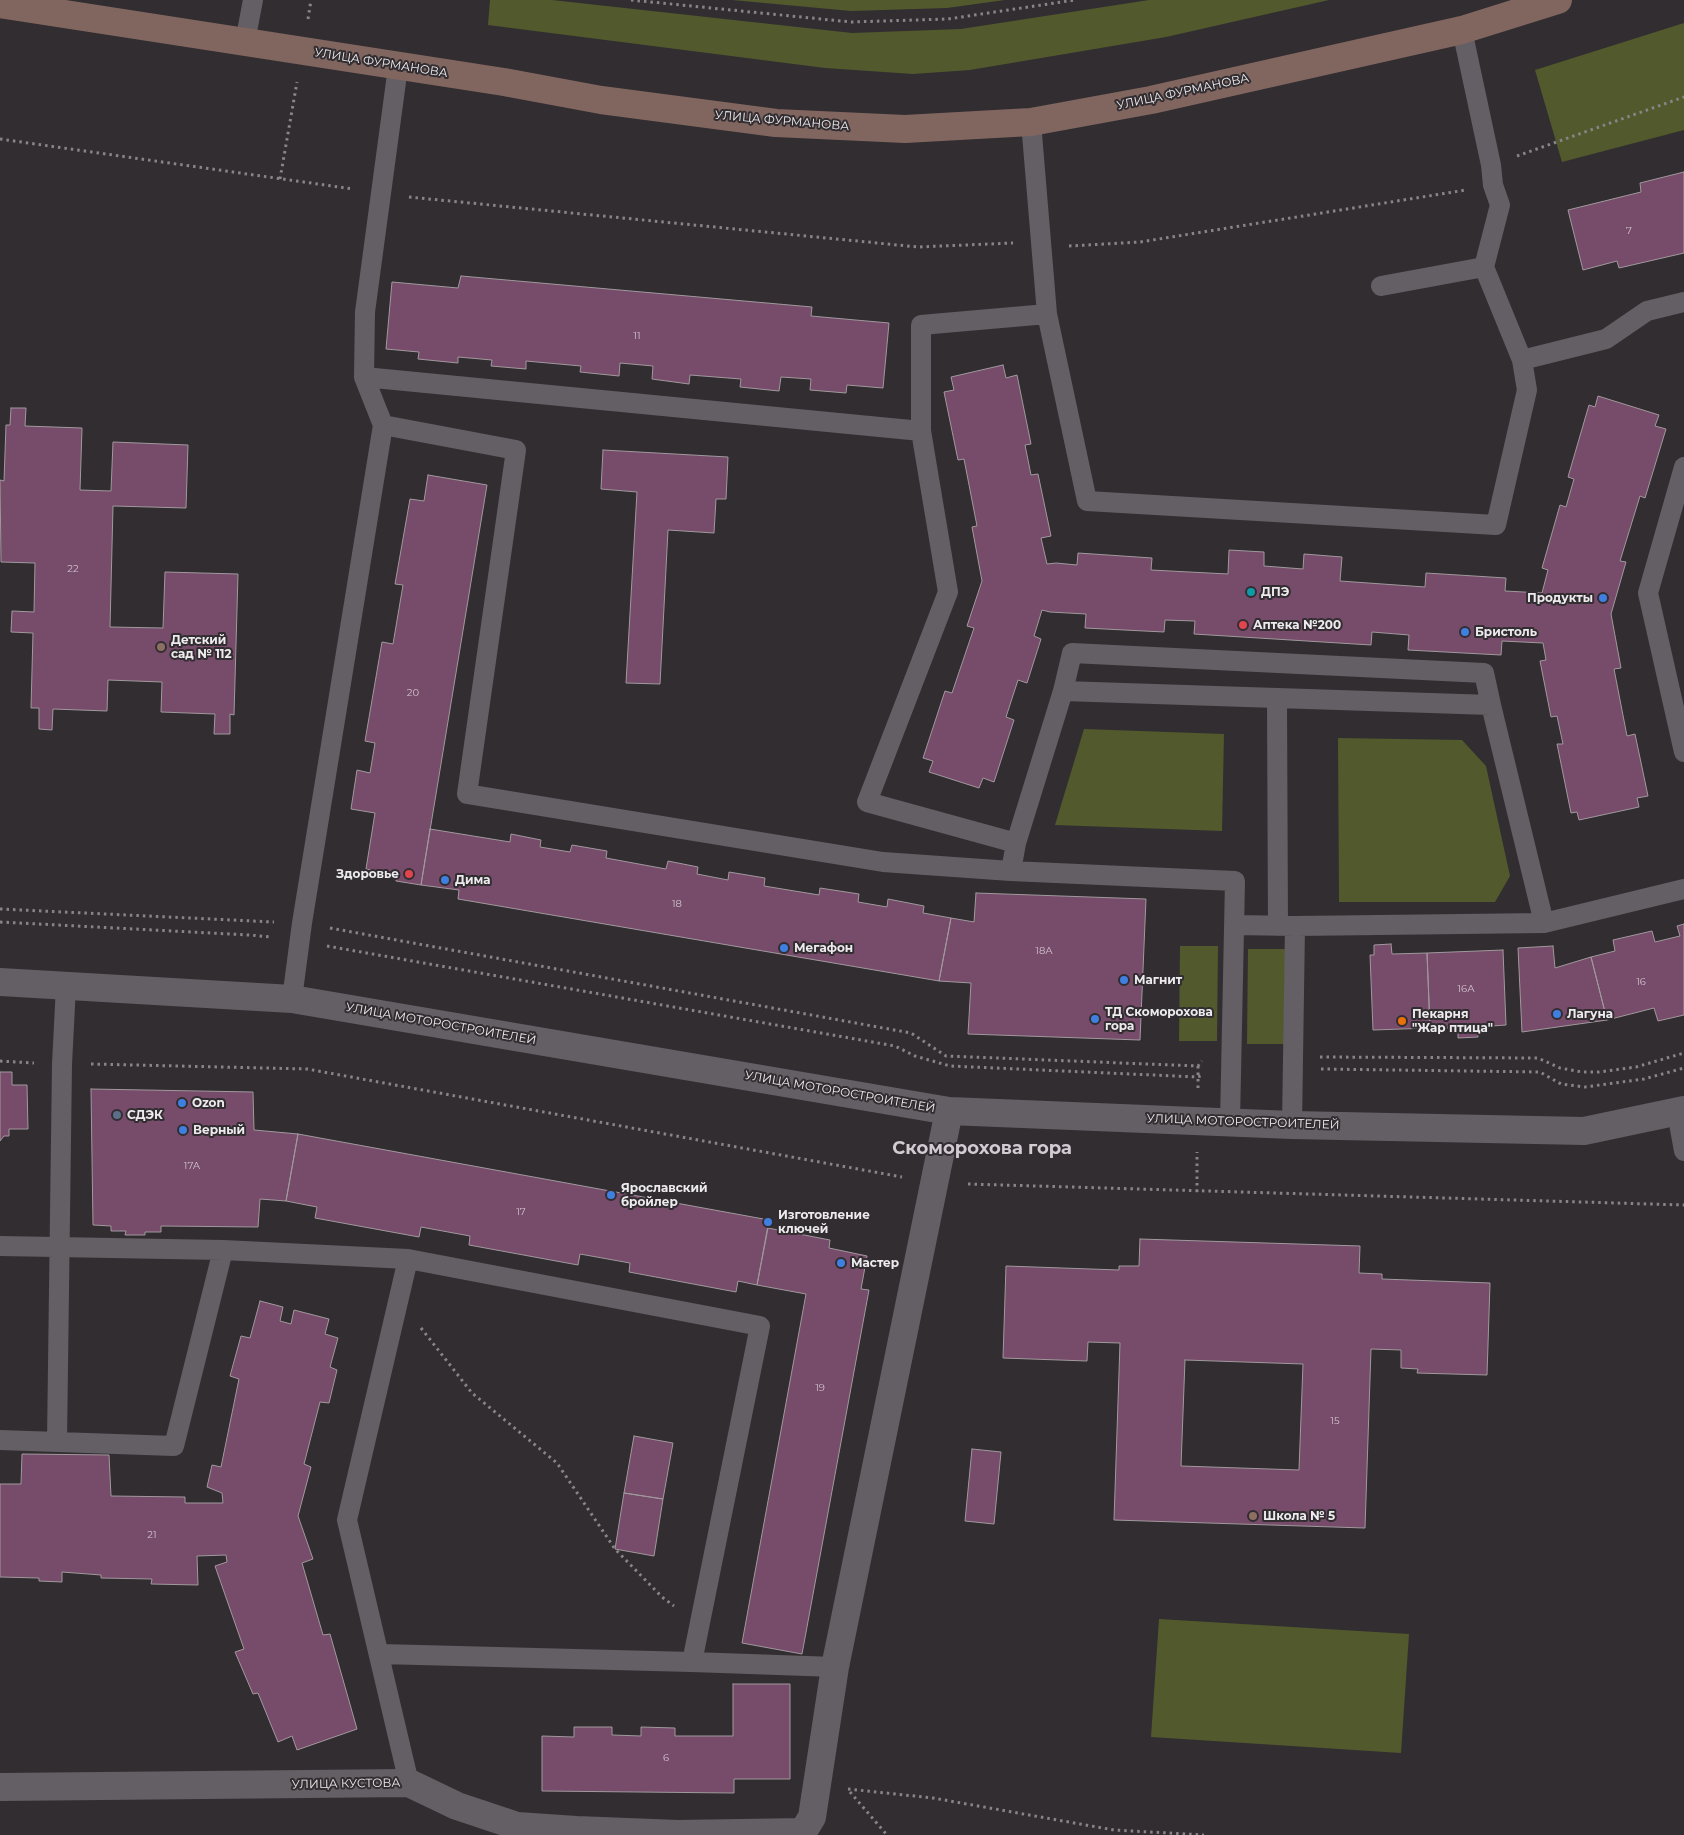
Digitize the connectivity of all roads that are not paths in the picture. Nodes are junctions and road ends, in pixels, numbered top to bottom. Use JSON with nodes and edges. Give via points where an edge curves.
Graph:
{"nodes":[{"id":1,"x":253,"y":0,"type":"edge"},
{"id":2,"x":1558,"y":0,"type":"edge"},
{"id":3,"x":0,"y":4,"type":"edge"},
{"id":4,"x":1462,"y":30,"type":"junction"},
{"id":5,"x":245,"y":42,"type":"junction"},
{"id":6,"x":398,"y":67,"type":"junction"},
{"id":7,"x":1031,"y":122,"type":"junction"},
{"id":8,"x":1484,"y":267,"type":"junction"},
{"id":9,"x":1381,"y":286,"type":"dead end"},
{"id":10,"x":1684,"y":302,"type":"edge"},
{"id":11,"x":1046,"y":314,"type":"junction"},
{"id":12,"x":1522,"y":360,"type":"junction"},
{"id":13,"x":364,"y":377,"type":"junction"},
{"id":14,"x":382,"y":425,"type":"junction"},
{"id":15,"x":921,"y":431,"type":"junction"},
{"id":16,"x":1684,"y":467,"type":"edge"},
{"id":17,"x":1063,"y":691,"type":"junction"},
{"id":18,"x":1277,"y":699,"type":"junction"},
{"id":19,"x":1491,"y":705,"type":"junction"},
{"id":20,"x":1684,"y":752,"type":"edge"},
{"id":21,"x":1016,"y":843,"type":"junction"},
{"id":22,"x":1011,"y":871,"type":"junction"},
{"id":23,"x":1684,"y":888,"type":"edge"},
{"id":24,"x":1544,"y":923,"type":"junction"},
{"id":25,"x":1235,"y":924,"type":"junction"},
{"id":26,"x":1286,"y":926,"type":"junction"},
{"id":27,"x":0,"y":982,"type":"edge"},
{"id":28,"x":66,"y":986,"type":"junction"},
{"id":29,"x":292,"y":999,"type":"junction"},
{"id":30,"x":949,"y":1111,"type":"junction"},
{"id":31,"x":1680,"y":1111,"type":"edge"},
{"id":32,"x":1230,"y":1122,"type":"junction"},
{"id":33,"x":1292,"y":1125,"type":"junction"},
{"id":34,"x":1684,"y":1151,"type":"edge"},
{"id":35,"x":0,"y":1246,"type":"edge"},
{"id":36,"x":59,"y":1246,"type":"junction"},
{"id":37,"x":223,"y":1250,"type":"junction"},
{"id":38,"x":408,"y":1259,"type":"junction"},
{"id":39,"x":0,"y":1440,"type":"edge"},
{"id":40,"x":57,"y":1441,"type":"junction"},
{"id":41,"x":380,"y":1654,"type":"junction"},
{"id":42,"x":692,"y":1662,"type":"junction"},
{"id":43,"x":835,"y":1667,"type":"junction"},
{"id":44,"x":409,"y":1783,"type":"junction"},
{"id":45,"x":0,"y":1787,"type":"edge"},
{"id":46,"x":805,"y":1828,"type":"edge"},
{"id":47,"x":503,"y":1829,"type":"edge"},
{"id":48,"x":585,"y":1832,"type":"edge"}],
"edges":[{"from":1,"to":5,"type":"lane"},
{"from":2,"to":4,"type":"main road","name":"УЛИЦА ФУРМАНОВА"},
{"from":3,"to":5,"type":"main road","name":"УЛИЦА ФУРМАНОВА"},
{"from":4,"to":7,"type":"main road","name":"УЛИЦА ФУРМАНОВА","via":[[1151,100]]},
{"from":4,"to":8,"type":"lane","via":[[1493,185],[1500,205]]},
{"from":5,"to":6,"type":"main road","name":"УЛИЦА ФУРМАНОВА"},
{"from":6,"to":7,"type":"main road","name":"УЛИЦА ФУРМАНОВА","via":[[600,100],[776,123],[905,129]]},
{"from":6,"to":13,"type":"lane","via":[[365,312]]},
{"from":7,"to":11,"type":"lane"},
{"from":8,"to":9,"type":"lane"},
{"from":8,"to":12,"type":"lane"},
{"from":10,"to":12,"type":"lane","via":[[1647,311],[1606,339]]},
{"from":11,"to":12,"type":"lane","via":[[1087,502],[1496,525],[1527,390]]},
{"from":11,"to":15,"type":"lane","via":[[921,325]]},
{"from":13,"to":14,"type":"lane"},
{"from":13,"to":15,"type":"lane"},
{"from":14,"to":22,"type":"lane","via":[[516,450],[467,794],[883,862]]},
{"from":14,"to":29,"type":"lane"},
{"from":15,"to":21,"type":"lane","via":[[948,592],[868,802]]},
{"from":16,"to":20,"type":"lane","via":[[1648,592]]},
{"from":17,"to":18,"type":"lane"},
{"from":17,"to":19,"type":"lane","via":[[1072,653],[1484,673]]},
{"from":17,"to":21,"type":"lane"},
{"from":18,"to":19,"type":"lane"},
{"from":18,"to":26,"type":"lane"},
{"from":19,"to":24,"type":"lane"},
{"from":21,"to":22,"type":"lane"},
{"from":22,"to":25,"type":"lane","via":[[1235,881]]},
{"from":23,"to":24,"type":"lane"},
{"from":24,"to":26,"type":"lane"},
{"from":25,"to":26,"type":"lane"},
{"from":25,"to":32,"type":"lane"},
{"from":26,"to":33,"type":"lane","via":[[1293,1064]]},
{"from":27,"to":28,"type":"street","name":"УЛИЦА МОТОРОСТРОИТЕЛЕЙ"},
{"from":28,"to":29,"type":"street","name":"УЛИЦА МОТОРОСТРОИТЕЛЕЙ"},
{"from":28,"to":36,"type":"lane"},
{"from":29,"to":30,"type":"street","name":"УЛИЦА МОТОРОСТРОИТЕЛЕЙ"},
{"from":30,"to":32,"type":"street","name":"УЛИЦА МОТОРОСТРОИТЕЛЕЙ"},
{"from":30,"to":43,"type":"street"},
{"from":31,"to":33,"type":"street","name":"УЛИЦА МОТОРОСТРОИТЕЛЕЙ","via":[[1584,1131]]},
{"from":31,"to":34,"type":"lane"},
{"from":32,"to":33,"type":"street","name":"УЛИЦА МОТОРОСТРОИТЕЛЕЙ"},
{"from":35,"to":36,"type":"lane"},
{"from":36,"to":37,"type":"lane"},
{"from":36,"to":40,"type":"lane"},
{"from":37,"to":38,"type":"lane"},
{"from":37,"to":40,"type":"lane","via":[[174,1446]]},
{"from":38,"to":41,"type":"lane","via":[[347,1520]]},
{"from":38,"to":42,"type":"lane","via":[[760,1326]]},
{"from":39,"to":40,"type":"lane"},
{"from":41,"to":42,"type":"lane"},
{"from":41,"to":44,"type":"lane"},
{"from":42,"to":43,"type":"lane"},
{"from":43,"to":46,"type":"street","via":[[821,1760]]},
{"from":44,"to":45,"type":"street","name":"УЛИЦА КУСТОВА"},
{"from":44,"to":47,"type":"street","name":"УЛИЦА КУСТОВА"},
{"from":46,"to":48,"type":"street","name":"УЛИЦА КУСТОВА","via":[[678,1834]]},
{"from":47,"to":48,"type":"street","name":"УЛИЦА КУСТОВА","via":[[517,1826]]}]}
